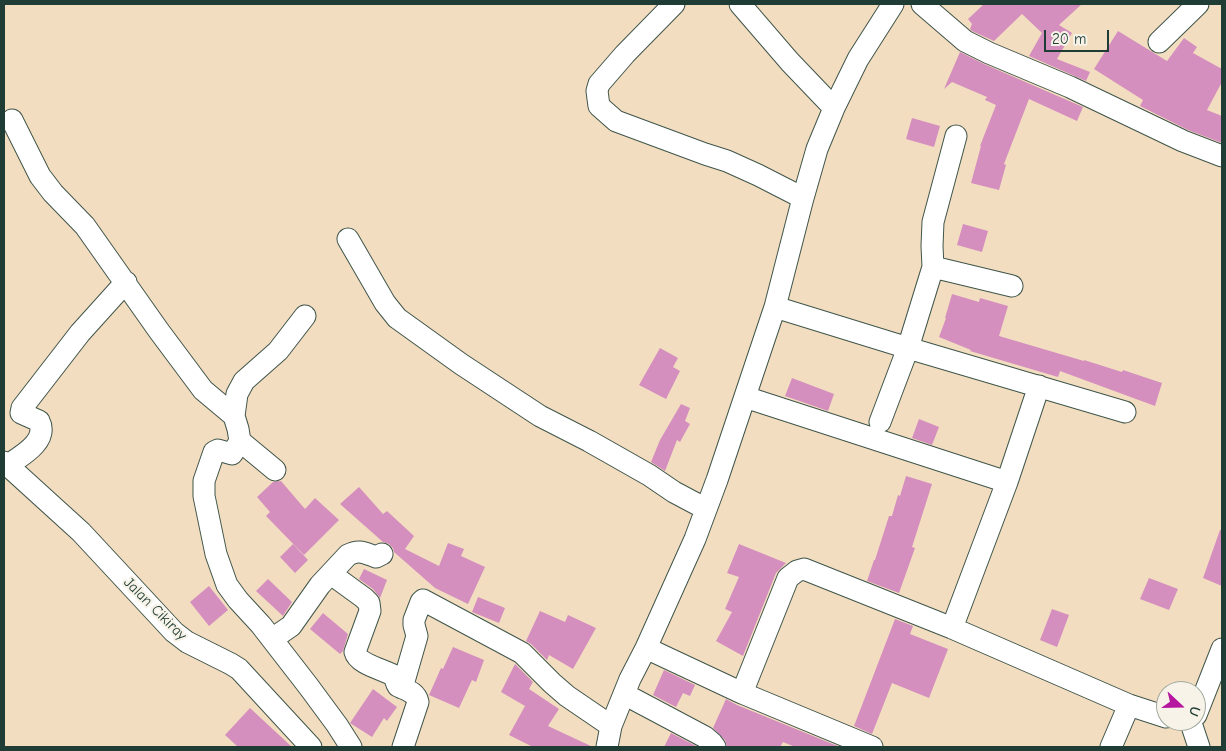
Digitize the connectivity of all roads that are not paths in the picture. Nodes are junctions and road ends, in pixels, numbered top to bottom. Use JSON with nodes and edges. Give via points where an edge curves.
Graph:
{"nodes":[{"id":1,"x":674,"y":4,"type":"edge"},
{"id":2,"x":740,"y":4,"type":"edge"},
{"id":3,"x":893,"y":4,"type":"edge"},
{"id":4,"x":922,"y":4,"type":"edge"},
{"id":5,"x":1198,"y":4,"type":"edge"},
{"id":6,"x":1159,"y":42,"type":"dead end"},
{"id":7,"x":834,"y":108,"type":"junction"},
{"id":8,"x":12,"y":120,"type":"dead end"},
{"id":9,"x":956,"y":136,"type":"dead end"},
{"id":10,"x":1222,"y":156,"type":"edge"},
{"id":11,"x":803,"y":198,"type":"junction"},
{"id":12,"x":348,"y":239,"type":"dead end"},
{"id":13,"x":933,"y":267,"type":"junction"},
{"id":14,"x":126,"y":282,"type":"junction"},
{"id":15,"x":1012,"y":286,"type":"dead end"},
{"id":16,"x":775,"y":307,"type":"junction"},
{"id":17,"x":305,"y":316,"type":"dead end"},
{"id":18,"x":908,"y":348,"type":"junction"},
{"id":19,"x":1039,"y":386,"type":"junction"},
{"id":20,"x":745,"y":397,"type":"junction"},
{"id":21,"x":1125,"y":412,"type":"dead end"},
{"id":22,"x":234,"y":416,"type":"junction"},
{"id":23,"x":880,"y":422,"type":"dead end"},
{"id":24,"x":230,"y":448,"type":"junction"},
{"id":25,"x":6,"y":464,"type":"edge"},
{"id":26,"x":276,"y":470,"type":"dead end"},
{"id":27,"x":1007,"y":482,"type":"junction"},
{"id":28,"x":706,"y":509,"type":"junction"},
{"id":29,"x":382,"y":554,"type":"dead end"},
{"id":30,"x":330,"y":574,"type":"junction"},
{"id":31,"x":952,"y":628,"type":"junction"},
{"id":32,"x":272,"y":639,"type":"junction"},
{"id":33,"x":646,"y":648,"type":"junction"},
{"id":34,"x":1222,"y":649,"type":"edge"},
{"id":35,"x":1206,"y":685,"type":"edge"},
{"id":36,"x":402,"y":688,"type":"junction"},
{"id":37,"x":742,"y":693,"type":"junction"},
{"id":38,"x":624,"y":694,"type":"junction"},
{"id":39,"x":1129,"y":705,"type":"junction"},
{"id":40,"x":1156,"y":714,"type":"edge"},
{"id":41,"x":611,"y":726,"type":"junction"},
{"id":42,"x":1193,"y":731,"type":"edge"},
{"id":43,"x":311,"y":747,"type":"edge"},
{"id":44,"x":351,"y":747,"type":"edge"},
{"id":45,"x":403,"y":747,"type":"edge"},
{"id":46,"x":607,"y":747,"type":"edge"},
{"id":47,"x":715,"y":747,"type":"edge"},
{"id":48,"x":872,"y":747,"type":"edge"},
{"id":49,"x":1111,"y":747,"type":"edge"},
{"id":50,"x":1199,"y":747,"type":"edge"}],
"edges":[{"from":1,"to":11,"type":"street","via":[[599,84],[599,106],[616,120],[727,161]]},
{"from":2,"to":7,"type":"street"},
{"from":3,"to":7,"type":"street","via":[[858,60]]},
{"from":4,"to":10,"type":"street","via":[[965,41]]},
{"from":5,"to":6,"type":"street"},
{"from":7,"to":11,"type":"street","via":[[817,149]]},
{"from":8,"to":14,"type":"street","via":[[40,176],[85,226]]},
{"from":9,"to":13,"type":"street","via":[[933,222]]},
{"from":11,"to":16,"type":"street"},
{"from":12,"to":28,"type":"street","via":[[385,303],[398,318],[540,416]]},
{"from":13,"to":15,"type":"street"},
{"from":13,"to":18,"type":"street"},
{"from":14,"to":22,"type":"street","via":[[203,390]]},
{"from":14,"to":25,"type":"street","via":[[80,333],[22,408],[22,414],[39,421],[38,440]]},
{"from":16,"to":18,"type":"street"},
{"from":16,"to":20,"type":"street"},
{"from":17,"to":22,"type":"street","via":[[278,351],[244,381]]},
{"from":18,"to":19,"type":"street"},
{"from":18,"to":23,"type":"street"},
{"from":19,"to":21,"type":"street"},
{"from":19,"to":27,"type":"street"},
{"from":20,"to":27,"type":"street"},
{"from":20,"to":28,"type":"street"},
{"from":22,"to":24,"type":"street","via":[[238,429]]},
{"from":24,"to":26,"type":"street"},
{"from":24,"to":32,"type":"street","via":[[214,452],[204,482],[218,561],[227,585]]},
{"from":25,"to":43,"type":"street","name":"Jalan Cikiray","via":[[81,532],[174,632],[239,669]]},
{"from":27,"to":31,"type":"street"},
{"from":28,"to":33,"type":"street"},
{"from":29,"to":30,"type":"street","via":[[376,557],[354,552]]},
{"from":30,"to":32,"type":"street","via":[[291,626]]},
{"from":30,"to":36,"type":"street","via":[[370,606],[355,655],[393,675]]},
{"from":31,"to":37,"type":"street","via":[[800,570],[788,578]]},
{"from":31,"to":39,"type":"street"},
{"from":32,"to":44,"type":"street"},
{"from":33,"to":37,"type":"street"},
{"from":33,"to":38,"type":"street"},
{"from":34,"to":35,"type":"street"},
{"from":36,"to":41,"type":"street","via":[[417,636],[414,620],[423,600],[522,653],[552,683]]},
{"from":36,"to":45,"type":"street","via":[[416,696],[418,702]]},
{"from":37,"to":48,"type":"street"},
{"from":38,"to":41,"type":"street"},
{"from":38,"to":47,"type":"street","via":[[705,737]]},
{"from":39,"to":40,"type":"street"},
{"from":39,"to":49,"type":"street"},
{"from":41,"to":46,"type":"street"},
{"from":42,"to":50,"type":"street"}]}
